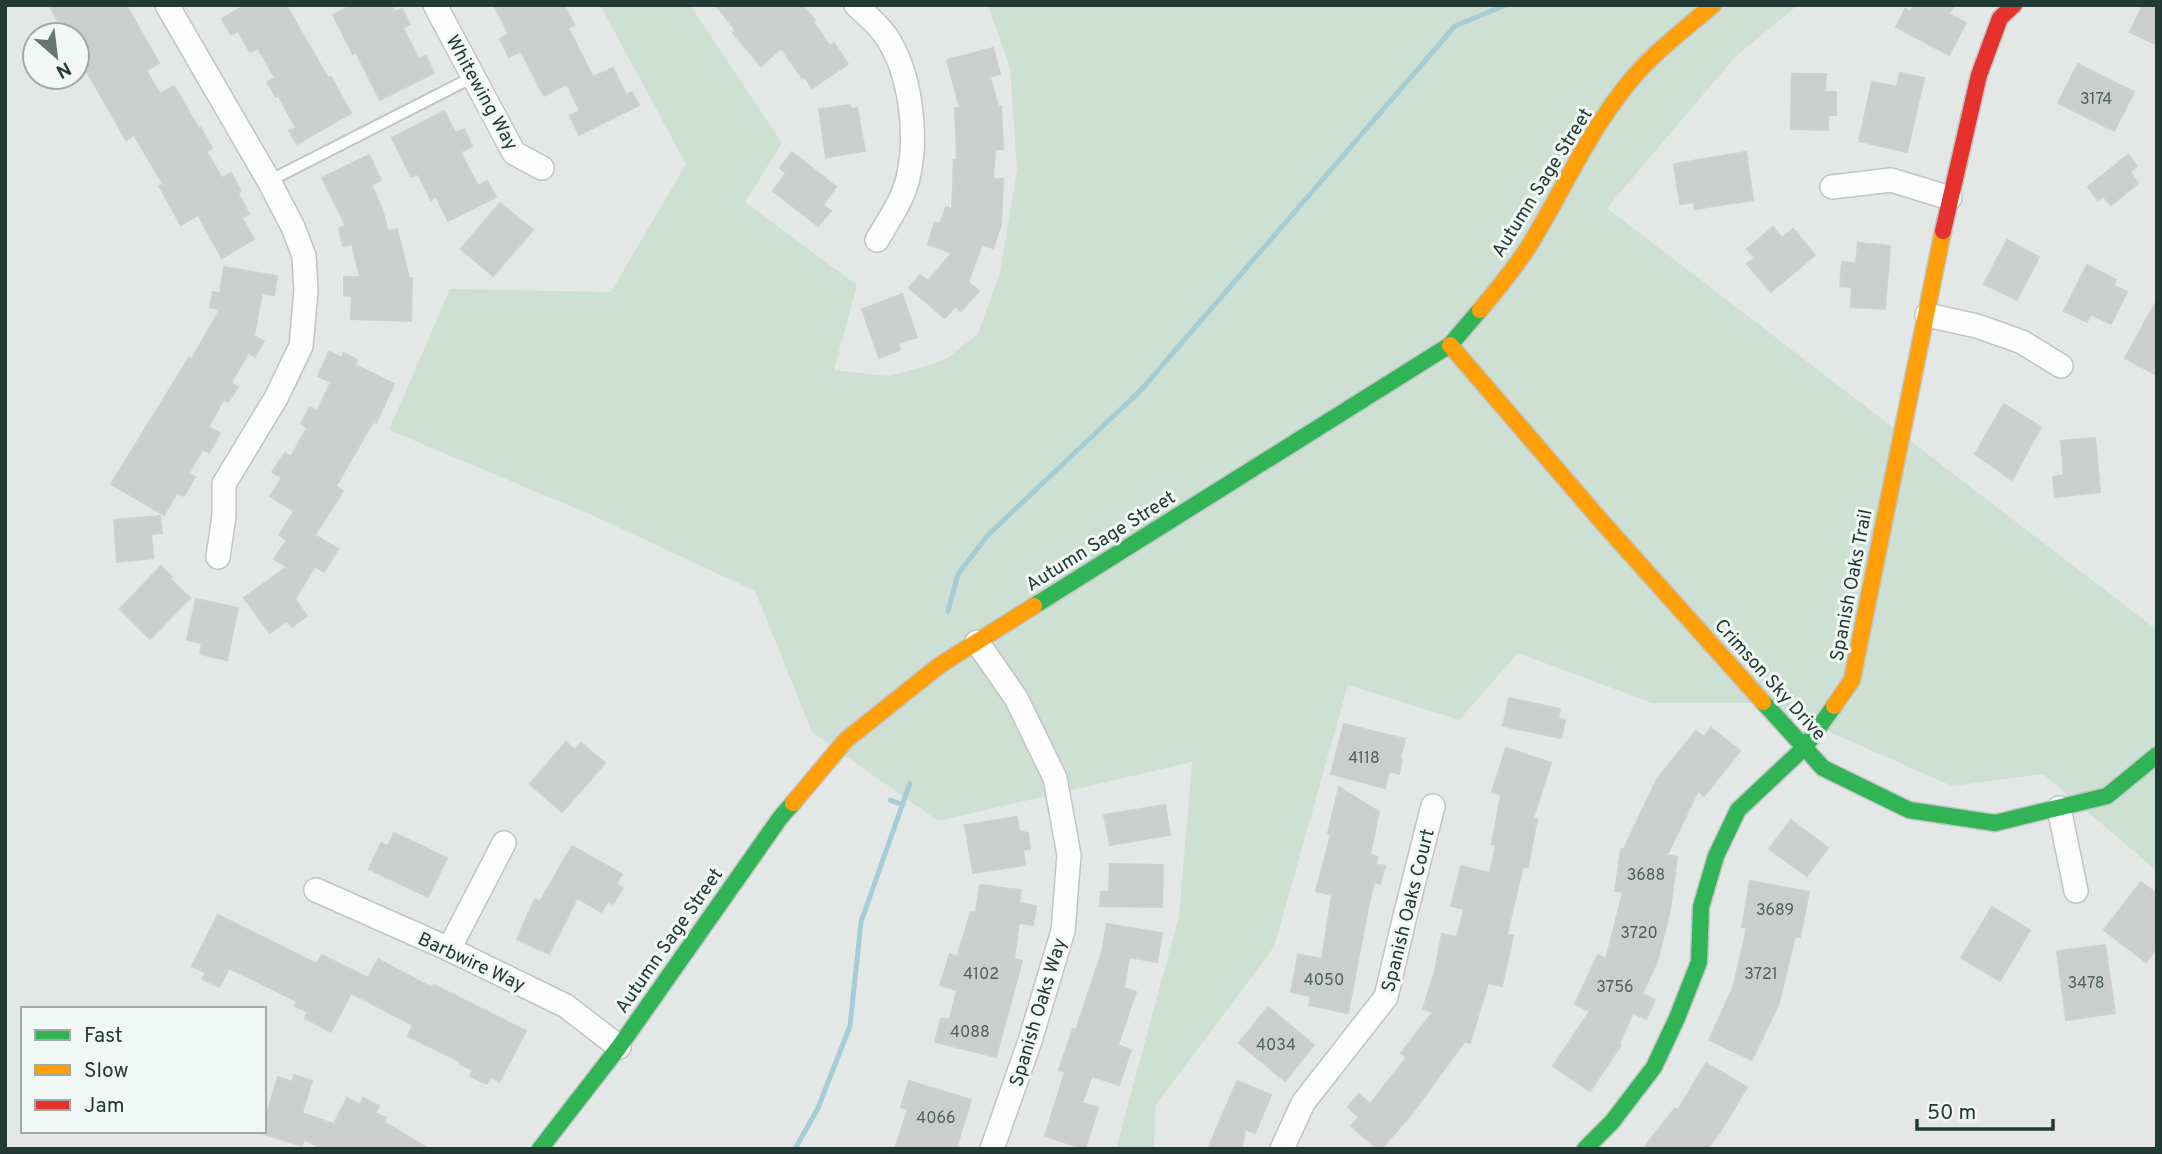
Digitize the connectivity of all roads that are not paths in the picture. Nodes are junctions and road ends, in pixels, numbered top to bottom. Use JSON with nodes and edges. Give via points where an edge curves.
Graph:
{"nodes":[{"id":1,"x":435,"y":5,"type":"edge"},
{"id":2,"x":856,"y":5,"type":"edge"},
{"id":3,"x":1713,"y":5,"type":"edge"},
{"id":4,"x":2014,"y":5,"type":"edge"},
{"id":5,"x":175,"y":8,"type":"edge"},
{"id":6,"x":473,"y":77,"type":"junction"},
{"id":7,"x":542,"y":168,"type":"dead end"},
{"id":8,"x":269,"y":181,"type":"junction"},
{"id":9,"x":1832,"y":187,"type":"dead end"},
{"id":10,"x":1950,"y":198,"type":"junction"},
{"id":11,"x":877,"y":240,"type":"dead end"},
{"id":12,"x":1927,"y":315,"type":"junction"},
{"id":13,"x":1450,"y":345,"type":"junction"},
{"id":14,"x":2062,"y":366,"type":"dead end"},
{"id":15,"x":218,"y":557,"type":"dead end"},
{"id":16,"x":977,"y":642,"type":"junction"},
{"id":17,"x":1805,"y":747,"type":"junction"},
{"id":18,"x":2157,"y":755,"type":"edge"},
{"id":19,"x":1433,"y":806,"type":"dead end"},
{"id":20,"x":2059,"y":808,"type":"junction"},
{"id":21,"x":505,"y":843,"type":"dead end"},
{"id":22,"x":316,"y":890,"type":"dead end"},
{"id":23,"x":2076,"y":891,"type":"dead end"},
{"id":24,"x":449,"y":949,"type":"junction"},
{"id":25,"x":619,"y":1047,"type":"junction"},
{"id":26,"x":540,"y":1149,"type":"edge"},
{"id":27,"x":992,"y":1149,"type":"edge"},
{"id":28,"x":1282,"y":1149,"type":"edge"},
{"id":29,"x":1585,"y":1149,"type":"edge"}],
"edges":[{"from":1,"to":6,"type":"street","name":"Whitewing Way"},
{"from":2,"to":11,"type":"street","via":[[887,37],[910,99],[908,179]]},
{"from":3,"to":13,"type":"street","name":"Autumn Sage Street","via":[[1619,94],[1528,246],[1492,298]]},
{"from":4,"to":10,"type":"street","name":"Spanish Oaks Trail","via":[[2000,18],[1979,75]]},
{"from":5,"to":8,"type":"street"},
{"from":6,"to":7,"type":"street","name":"Whitewing Way","via":[[513,153]]},
{"from":6,"to":8,"type":"lane"},
{"from":8,"to":15,"type":"street","via":[[304,256],[301,346],[276,398],[224,484]]},
{"from":9,"to":10,"type":"street","via":[[1891,180]]},
{"from":10,"to":12,"type":"street","name":"Spanish Oaks Trail"},
{"from":12,"to":14,"type":"street","via":[[2022,342]]},
{"from":12,"to":17,"type":"street","name":"Spanish Oaks Trail","via":[[1852,680]]},
{"from":13,"to":16,"type":"street","name":"Autumn Sage Street"},
{"from":13,"to":17,"type":"street","name":"Crimson Sky Drive"},
{"from":16,"to":25,"type":"street","name":"Autumn Sage Street","via":[[940,665],[846,740],[780,818]]},
{"from":16,"to":27,"type":"street","name":"Spanish Oaks Way","via":[[1016,698],[1055,778],[1069,855],[1063,931]]},
{"from":17,"to":20,"type":"street","name":"Crimson Sky Drive","via":[[1823,768],[1909,810],[1994,823]]},
{"from":17,"to":29,"type":"street","name":"Spanish Oaks Trail","via":[[1738,810],[1701,907],[1699,962],[1677,1018],[1654,1067]]},
{"from":18,"to":20,"type":"street","name":"Crimson Sky Drive","via":[[2107,796]]},
{"from":19,"to":28,"type":"street","name":"Spanish Oaks Court","via":[[1386,997],[1303,1103]]},
{"from":20,"to":23,"type":"street"},
{"from":21,"to":24,"type":"street"},
{"from":22,"to":24,"type":"street","name":"Barbwire Way"},
{"from":24,"to":25,"type":"street","name":"Barbwire Way","via":[[566,1006]]},
{"from":25,"to":26,"type":"street","name":"Autumn Sage Street"}]}
